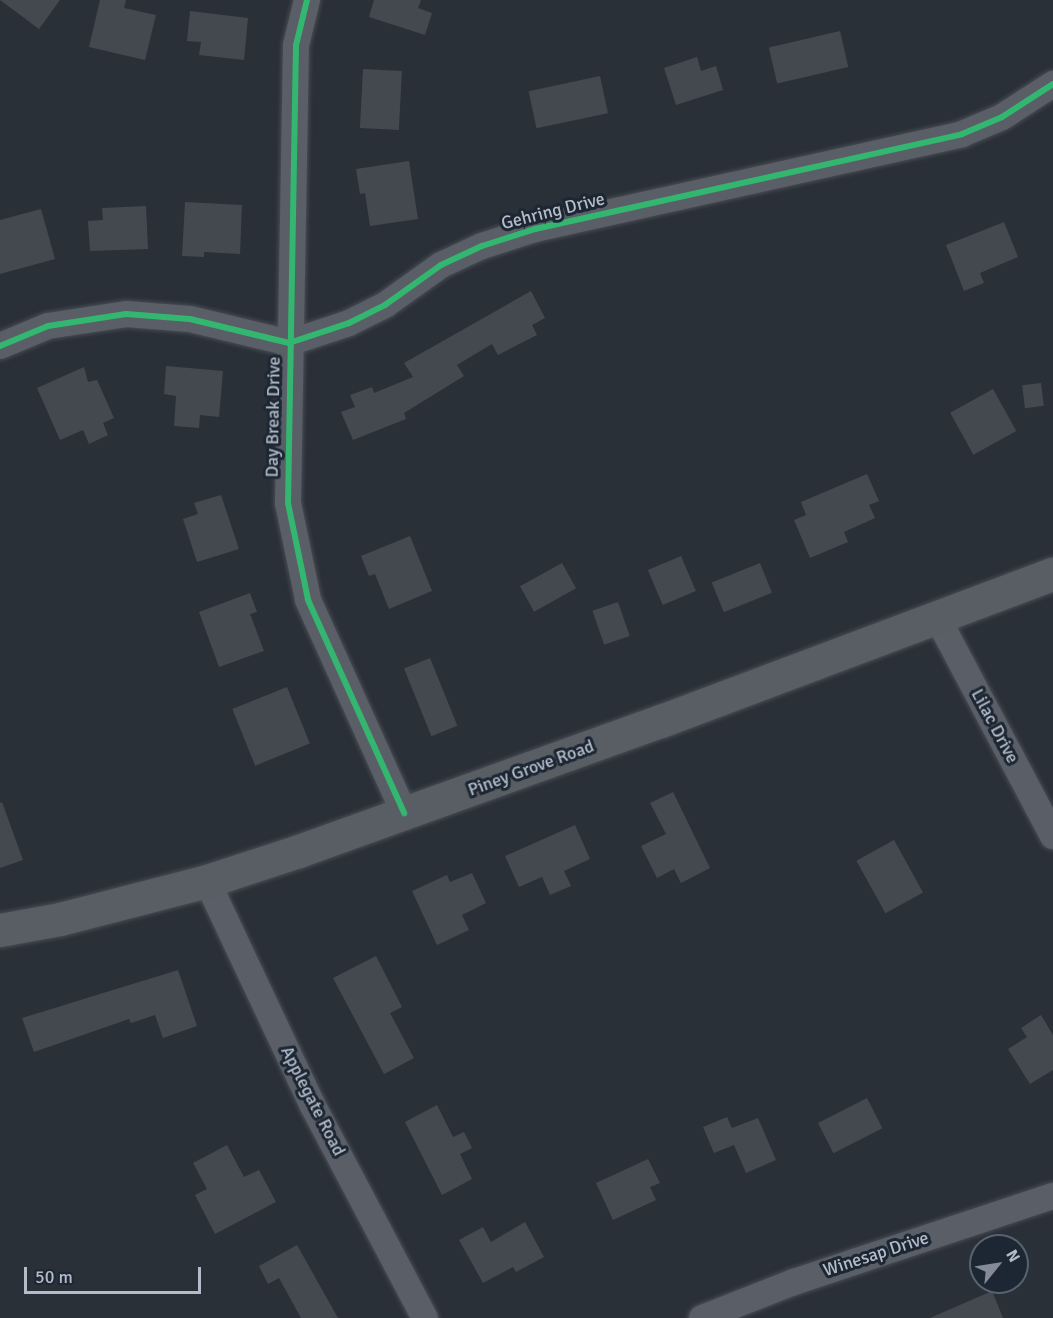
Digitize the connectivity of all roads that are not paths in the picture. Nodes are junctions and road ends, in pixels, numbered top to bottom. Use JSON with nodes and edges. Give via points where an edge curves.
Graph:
{"nodes":[{"id":1,"x":307,"y":0,"type":"edge"},
{"id":2,"x":1053,"y":84,"type":"edge"},
{"id":3,"x":289,"y":342,"type":"junction"},
{"id":4,"x":0,"y":346,"type":"edge"},
{"id":5,"x":1053,"y":574,"type":"edge"},
{"id":6,"x":937,"y":617,"type":"junction"},
{"id":7,"x":404,"y":813,"type":"junction"},
{"id":8,"x":1053,"y":836,"type":"edge"},
{"id":9,"x":207,"y":881,"type":"junction"},
{"id":10,"x":0,"y":930,"type":"edge"},
{"id":11,"x":1053,"y":1196,"type":"edge"},
{"id":12,"x":425,"y":1318,"type":"edge"},
{"id":13,"x":702,"y":1318,"type":"edge"}],
"edges":[{"from":1,"to":3,"type":"street","name":"Day Break Drive","via":[[296,45]]},
{"from":2,"to":3,"type":"street","name":"Gehring Drive","via":[[1002,117],[962,134],[535,229],[482,246],[441,265],[385,305],[349,323]]},
{"from":3,"to":4,"type":"street","via":[[190,319],[126,314],[48,326]]},
{"from":3,"to":7,"type":"street","name":"Day Break Drive","via":[[288,503],[297,558],[333,663]]},
{"from":5,"to":6,"type":"main road","name":"Piney Grove Road"},
{"from":6,"to":7,"type":"main road","name":"Piney Grove Road"},
{"from":6,"to":8,"type":"street","name":"Lilac Drive"},
{"from":7,"to":9,"type":"main road","name":"Piney Grove Road"},
{"from":9,"to":10,"type":"main road","name":"Piney Grove Road","via":[[60,919]]},
{"from":9,"to":12,"type":"street","name":"Applegate Road","via":[[313,1106]]},
{"from":11,"to":13,"type":"street","name":"Winesap Drive","via":[[794,1282]]}]}
